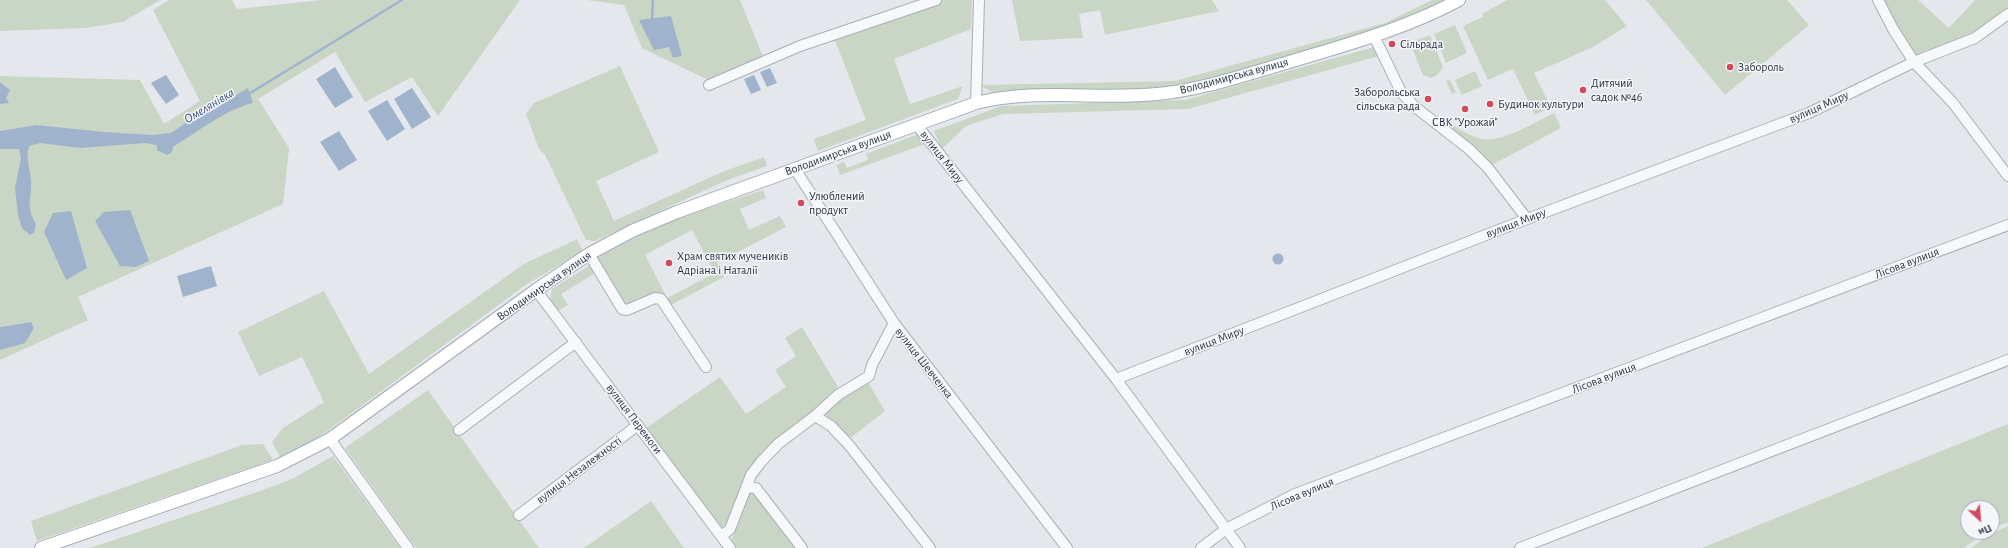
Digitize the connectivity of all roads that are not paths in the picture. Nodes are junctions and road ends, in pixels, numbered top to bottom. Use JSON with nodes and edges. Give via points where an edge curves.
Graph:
{"nodes":[{"id":1,"x":936,"y":0,"type":"edge"},
{"id":2,"x":979,"y":0,"type":"edge"},
{"id":3,"x":1460,"y":0,"type":"edge"},
{"id":4,"x":1878,"y":0,"type":"edge"},
{"id":5,"x":2008,"y":14,"type":"edge"},
{"id":6,"x":1374,"y":36,"type":"junction"},
{"id":7,"x":1914,"y":62,"type":"junction"},
{"id":8,"x":709,"y":85,"type":"dead end"},
{"id":9,"x":976,"y":103,"type":"junction"},
{"id":10,"x":916,"y":124,"type":"junction"},
{"id":11,"x":795,"y":169,"type":"junction"},
{"id":12,"x":2008,"y":176,"type":"edge"},
{"id":13,"x":1527,"y":219,"type":"junction"},
{"id":14,"x":2008,"y":225,"type":"edge"},
{"id":15,"x":589,"y":254,"type":"junction"},
{"id":16,"x":536,"y":290,"type":"junction"},
{"id":17,"x":894,"y":323,"type":"junction"},
{"id":18,"x":576,"y":342,"type":"junction"},
{"id":19,"x":2008,"y":360,"type":"edge"},
{"id":20,"x":706,"y":367,"type":"dead end"},
{"id":21,"x":1116,"y":379,"type":"junction"},
{"id":22,"x":815,"y":416,"type":"junction"},
{"id":23,"x":638,"y":424,"type":"junction"},
{"id":24,"x":459,"y":430,"type":"dead end"},
{"id":25,"x":330,"y":439,"type":"junction"},
{"id":26,"x":746,"y":487,"type":"junction"},
{"id":27,"x":519,"y":515,"type":"dead end"},
{"id":28,"x":1226,"y":529,"type":"junction"},
{"id":29,"x":722,"y":536,"type":"junction"},
{"id":30,"x":41,"y":548,"type":"edge"},
{"id":31,"x":408,"y":548,"type":"edge"},
{"id":32,"x":730,"y":548,"type":"edge"},
{"id":33,"x":802,"y":548,"type":"edge"},
{"id":34,"x":930,"y":548,"type":"edge"},
{"id":35,"x":1067,"y":548,"type":"edge"},
{"id":36,"x":1201,"y":548,"type":"edge"},
{"id":37,"x":1240,"y":548,"type":"edge"},
{"id":38,"x":1520,"y":548,"type":"edge"}],
"edges":[{"from":1,"to":8,"type":"street","via":[[800,46]]},
{"from":2,"to":9,"type":"street"},
{"from":3,"to":6,"type":"main road","name":"Володимирська вулиця"},
{"from":4,"to":7,"type":"street"},
{"from":5,"to":7,"type":"street","name":"вулиця Миру","via":[[1975,38]]},
{"from":6,"to":9,"type":"main road","name":"Володимирська вулиця","via":[[1215,83],[1173,92],[1122,96],[1021,96]]},
{"from":6,"to":13,"type":"street","via":[[1401,92],[1415,107],[1469,148],[1488,168]]},
{"from":7,"to":12,"type":"street","via":[[1954,103]]},
{"from":7,"to":13,"type":"street","name":"вулиця Миру","via":[[1809,113]]},
{"from":9,"to":10,"type":"main road","name":"Володимирська вулиця"},
{"from":10,"to":11,"type":"main road","name":"Володимирська вулиця"},
{"from":10,"to":21,"type":"street","name":"вулиця Миру"},
{"from":11,"to":15,"type":"main road","name":"Володимирська вулиця","via":[[677,212],[632,231]]},
{"from":11,"to":17,"type":"street","name":"вулиця Шевченка"},
{"from":13,"to":21,"type":"street","name":"вулиця Миру"},
{"from":14,"to":28,"type":"street","name":"Лісова вулиця","via":[[1295,494]]},
{"from":15,"to":16,"type":"main road","name":"Володимирська вулиця"},
{"from":15,"to":20,"type":"street","via":[[622,309],[627,310],[655,298],[661,300]]},
{"from":16,"to":18,"type":"street","name":"вулиця Перемоги"},
{"from":16,"to":25,"type":"main road","name":"Володимирська вулиця"},
{"from":17,"to":22,"type":"street","via":[[869,376],[838,395]]},
{"from":17,"to":35,"type":"street","name":"вулиця Шевченка"},
{"from":18,"to":23,"type":"street","name":"вулиця Перемоги"},
{"from":18,"to":24,"type":"street"},
{"from":19,"to":38,"type":"street"},
{"from":21,"to":28,"type":"street","name":"вулиця Миру"},
{"from":22,"to":26,"type":"street","via":[[778,444],[760,462]]},
{"from":22,"to":34,"type":"street","via":[[831,426],[849,445]]},
{"from":23,"to":27,"type":"street","name":"вулиця Незалежності"},
{"from":23,"to":29,"type":"street","name":"вулиця Перемоги"},
{"from":25,"to":30,"type":"main road","name":"Володимирська вулиця","via":[[277,466]]},
{"from":25,"to":31,"type":"street"},
{"from":26,"to":29,"type":"street","via":[[730,529]]},
{"from":26,"to":33,"type":"street","via":[[756,488]]},
{"from":28,"to":36,"type":"street","name":"Лісова вулиця"},
{"from":28,"to":37,"type":"street"},
{"from":29,"to":32,"type":"street","name":"вулиця Перемоги"}]}
